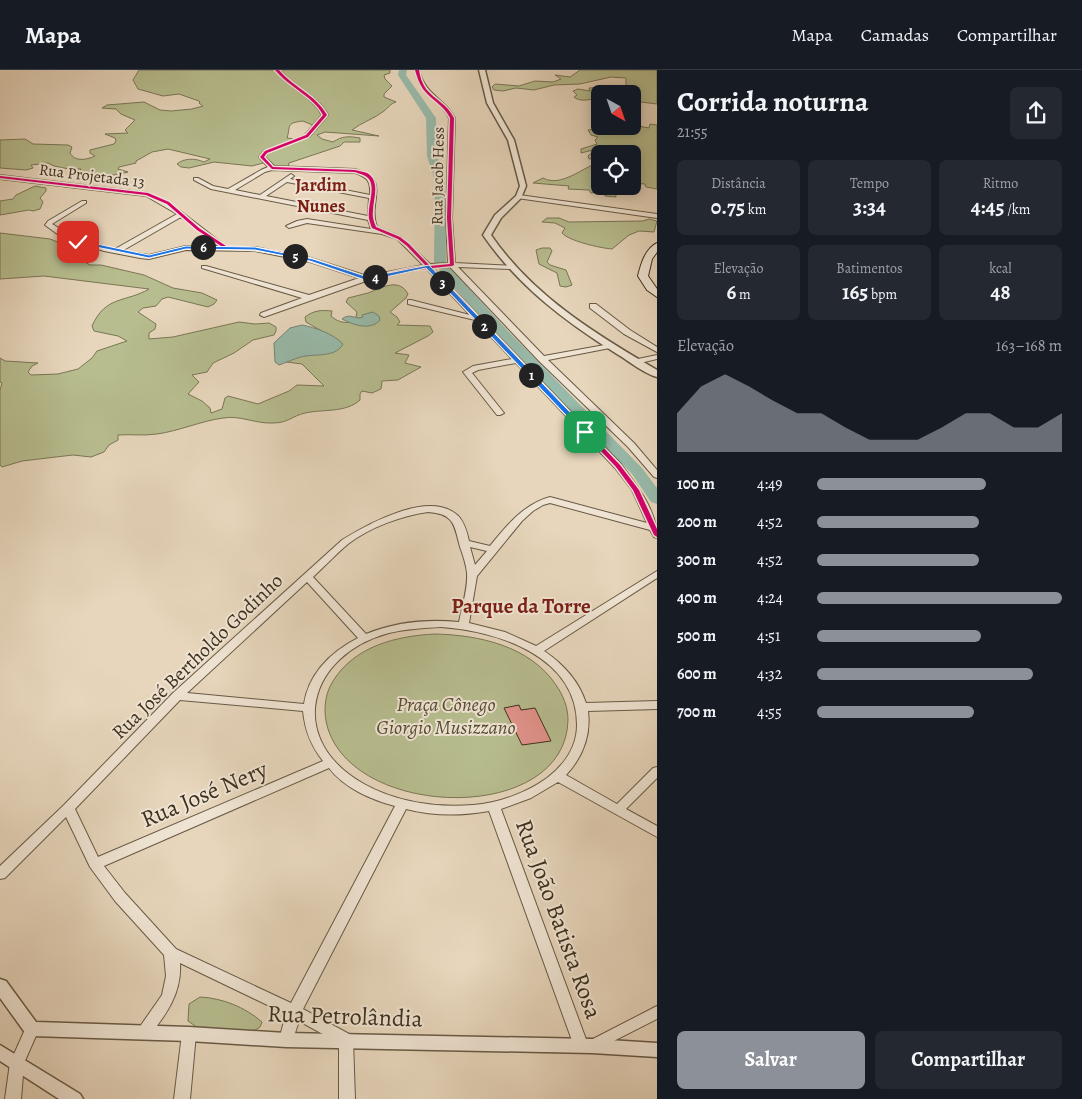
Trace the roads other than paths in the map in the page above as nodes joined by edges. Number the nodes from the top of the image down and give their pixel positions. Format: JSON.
{"nodes":[{"id":1,"x":277,"y":70,"type":"edge"},
{"id":2,"x":417,"y":70,"type":"edge"},
{"id":3,"x":482,"y":70,"type":"edge"},
{"id":4,"x":272,"y":168,"type":"junction"},
{"id":5,"x":301,"y":169,"type":"junction"},
{"id":6,"x":2,"y":179,"type":"edge"},
{"id":7,"x":196,"y":179,"type":"dead end"},
{"id":8,"x":286,"y":180,"type":"junction"},
{"id":9,"x":228,"y":191,"type":"junction"},
{"id":10,"x":261,"y":197,"type":"junction"},
{"id":11,"x":373,"y":197,"type":"junction"},
{"id":12,"x":519,"y":197,"type":"junction"},
{"id":13,"x":84,"y":202,"type":"dead end"},
{"id":14,"x":180,"y":215,"type":"junction"},
{"id":15,"x":657,"y":216,"type":"edge"},
{"id":16,"x":371,"y":219,"type":"junction"},
{"id":17,"x":289,"y":226,"type":"dead end"},
{"id":18,"x":384,"y":232,"type":"junction"},
{"id":19,"x":657,"y":246,"type":"edge"},
{"id":20,"x":225,"y":247,"type":"junction"},
{"id":21,"x":117,"y":251,"type":"junction"},
{"id":22,"x":452,"y":265,"type":"junction"},
{"id":23,"x":427,"y":266,"type":"junction"},
{"id":24,"x":204,"y":267,"type":"dead end"},
{"id":25,"x":511,"y":267,"type":"junction"},
{"id":26,"x":368,"y":279,"type":"junction"},
{"id":27,"x":657,"y":294,"type":"edge"},
{"id":28,"x":310,"y":298,"type":"junction"},
{"id":29,"x":411,"y":302,"type":"dead end"},
{"id":30,"x":593,"y":306,"type":"dead end"},
{"id":31,"x":264,"y":315,"type":"dead end"},
{"id":32,"x":476,"y":318,"type":"junction"},
{"id":33,"x":607,"y":346,"type":"junction"},
{"id":34,"x":657,"y":350,"type":"edge"},
{"id":35,"x":657,"y":357,"type":"edge"},
{"id":36,"x":542,"y":359,"type":"junction"},
{"id":37,"x":517,"y":361,"type":"junction"},
{"id":38,"x":636,"y":362,"type":"junction"},
{"id":39,"x":657,"y":374,"type":"edge"},
{"id":40,"x":500,"y":413,"type":"dead end"},
{"id":41,"x":657,"y":475,"type":"edge"},
{"id":42,"x":655,"y":531,"type":"edge"},
{"id":43,"x":465,"y":543,"type":"junction"},
{"id":44,"x":493,"y":549,"type":"junction"},
{"id":45,"x":657,"y":574,"type":"edge"},
{"id":46,"x":472,"y":576,"type":"junction"},
{"id":47,"x":308,"y":577,"type":"junction"},
{"id":48,"x":463,"y":626,"type":"junction"},
{"id":49,"x":365,"y":638,"type":"junction"},
{"id":50,"x":536,"y":650,"type":"junction"},
{"id":51,"x":177,"y":696,"type":"junction"},
{"id":52,"x":657,"y":705,"type":"edge"},
{"id":53,"x":582,"y":707,"type":"junction"},
{"id":54,"x":308,"y":708,"type":"junction"},
{"id":55,"x":330,"y":763,"type":"junction"},
{"id":56,"x":657,"y":771,"type":"edge"},
{"id":57,"x":558,"y":776,"type":"junction"},
{"id":58,"x":402,"y":804,"type":"junction"},
{"id":59,"x":494,"y":806,"type":"junction"},
{"id":60,"x":68,"y":808,"type":"junction"},
{"id":61,"x":619,"y":809,"type":"junction"},
{"id":62,"x":657,"y":832,"type":"edge"},
{"id":63,"x":95,"y":864,"type":"junction"},
{"id":64,"x":0,"y":874,"type":"edge"},
{"id":65,"x":171,"y":953,"type":"junction"},
{"id":66,"x":0,"y":986,"type":"edge"},
{"id":67,"x":294,"y":1011,"type":"junction"},
{"id":68,"x":657,"y":1012,"type":"edge"},
{"id":69,"x":32,"y":1029,"type":"junction"},
{"id":70,"x":144,"y":1032,"type":"junction"},
{"id":71,"x":189,"y":1034,"type":"junction"},
{"id":72,"x":286,"y":1040,"type":"junction"},
{"id":73,"x":346,"y":1040,"type":"junction"},
{"id":74,"x":586,"y":1046,"type":"junction"},
{"id":75,"x":657,"y":1050,"type":"edge"},
{"id":76,"x":0,"y":1052,"type":"edge"},
{"id":77,"x":17,"y":1064,"type":"junction"},
{"id":78,"x":13,"y":1099,"type":"edge"},
{"id":79,"x":74,"y":1099,"type":"edge"},
{"id":80,"x":182,"y":1099,"type":"edge"},
{"id":81,"x":347,"y":1099,"type":"edge"}],
"edges":[{"from":1,"to":4,"type":"street"},
{"from":2,"to":22,"type":"street","name":"Rua Jacob Hess"},
{"from":3,"to":12,"type":"street"},
{"from":4,"to":5,"type":"street"},
{"from":4,"to":9,"type":"street"},
{"from":5,"to":8,"type":"street"},
{"from":5,"to":11,"type":"street"},
{"from":6,"to":14,"type":"street","name":"Rua Projetada 13"},
{"from":7,"to":9,"type":"street"},
{"from":8,"to":10,"type":"street"},
{"from":8,"to":11,"type":"street"},
{"from":9,"to":10,"type":"street"},
{"from":10,"to":16,"type":"street"},
{"from":11,"to":16,"type":"street"},
{"from":12,"to":15,"type":"street"},
{"from":12,"to":25,"type":"street"},
{"from":13,"to":21,"type":"street"},
{"from":14,"to":20,"type":"street","name":"Rua Projetada 13"},
{"from":14,"to":21,"type":"street"},
{"from":16,"to":18,"type":"street"},
{"from":17,"to":18,"type":"street"},
{"from":18,"to":23,"type":"street"},
{"from":19,"to":27,"type":"main road"},
{"from":20,"to":21,"type":"street"},
{"from":20,"to":26,"type":"street"},
{"from":22,"to":23,"type":"street"},
{"from":22,"to":25,"type":"street"},
{"from":22,"to":36,"type":"street"},
{"from":23,"to":26,"type":"street"},
{"from":23,"to":32,"type":"street"},
{"from":24,"to":28,"type":"street"},
{"from":25,"to":33,"type":"street"},
{"from":26,"to":28,"type":"street"},
{"from":28,"to":31,"type":"street"},
{"from":29,"to":32,"type":"street"},
{"from":30,"to":34,"type":"street"},
{"from":32,"to":37,"type":"street"},
{"from":33,"to":36,"type":"street"},
{"from":33,"to":38,"type":"street"},
{"from":35,"to":38,"type":"street"},
{"from":36,"to":41,"type":"street"},
{"from":37,"to":40,"type":"street"},
{"from":37,"to":42,"type":"street"},
{"from":38,"to":39,"type":"street"},
{"from":42,"to":44,"type":"street"},
{"from":43,"to":44,"type":"street"},
{"from":43,"to":46,"type":"street"},
{"from":43,"to":47,"type":"street","name":"Rua José Bertholdo Godinho"},
{"from":44,"to":46,"type":"street"},
{"from":45,"to":50,"type":"street"},
{"from":46,"to":48,"type":"street"},
{"from":47,"to":49,"type":"street"},
{"from":47,"to":51,"type":"street","name":"Rua José Bertholdo Godinho"},
{"from":48,"to":49,"type":"street"},
{"from":48,"to":50,"type":"street"},
{"from":49,"to":54,"type":"street"},
{"from":50,"to":53,"type":"street"},
{"from":51,"to":54,"type":"street"},
{"from":51,"to":60,"type":"street","name":"Rua José Bertholdo Godinho"},
{"from":52,"to":53,"type":"street"},
{"from":53,"to":57,"type":"street"},
{"from":54,"to":55,"type":"street"},
{"from":55,"to":58,"type":"street"},
{"from":55,"to":63,"type":"street","name":"Rua José Nery"},
{"from":56,"to":61,"type":"street"},
{"from":57,"to":59,"type":"street"},
{"from":57,"to":61,"type":"street"},
{"from":58,"to":59,"type":"street"},
{"from":58,"to":67,"type":"street"},
{"from":59,"to":74,"type":"street","name":"Rua João Batista Rosa"},
{"from":60,"to":63,"type":"street"},
{"from":60,"to":64,"type":"street","name":"Rua José Bertholdo Godinho"},
{"from":61,"to":62,"type":"street"},
{"from":63,"to":65,"type":"street"},
{"from":65,"to":67,"type":"street"},
{"from":65,"to":70,"type":"street"},
{"from":66,"to":69,"type":"street"},
{"from":67,"to":72,"type":"street"},
{"from":67,"to":73,"type":"street"},
{"from":68,"to":74,"type":"street"},
{"from":69,"to":70,"type":"street","name":"Rua Petrolândia"},
{"from":69,"to":77,"type":"street"},
{"from":70,"to":71,"type":"street","name":"Rua Petrolândia"},
{"from":71,"to":72,"type":"street","name":"Rua Petrolândia"},
{"from":71,"to":80,"type":"street"},
{"from":72,"to":73,"type":"street","name":"Rua Petrolândia"},
{"from":73,"to":74,"type":"street","name":"Rua Petrolândia"},
{"from":73,"to":81,"type":"street"},
{"from":74,"to":75,"type":"street","name":"Rua Petrolândia"},
{"from":76,"to":77,"type":"street"},
{"from":77,"to":78,"type":"street"},
{"from":77,"to":79,"type":"street"}]}
